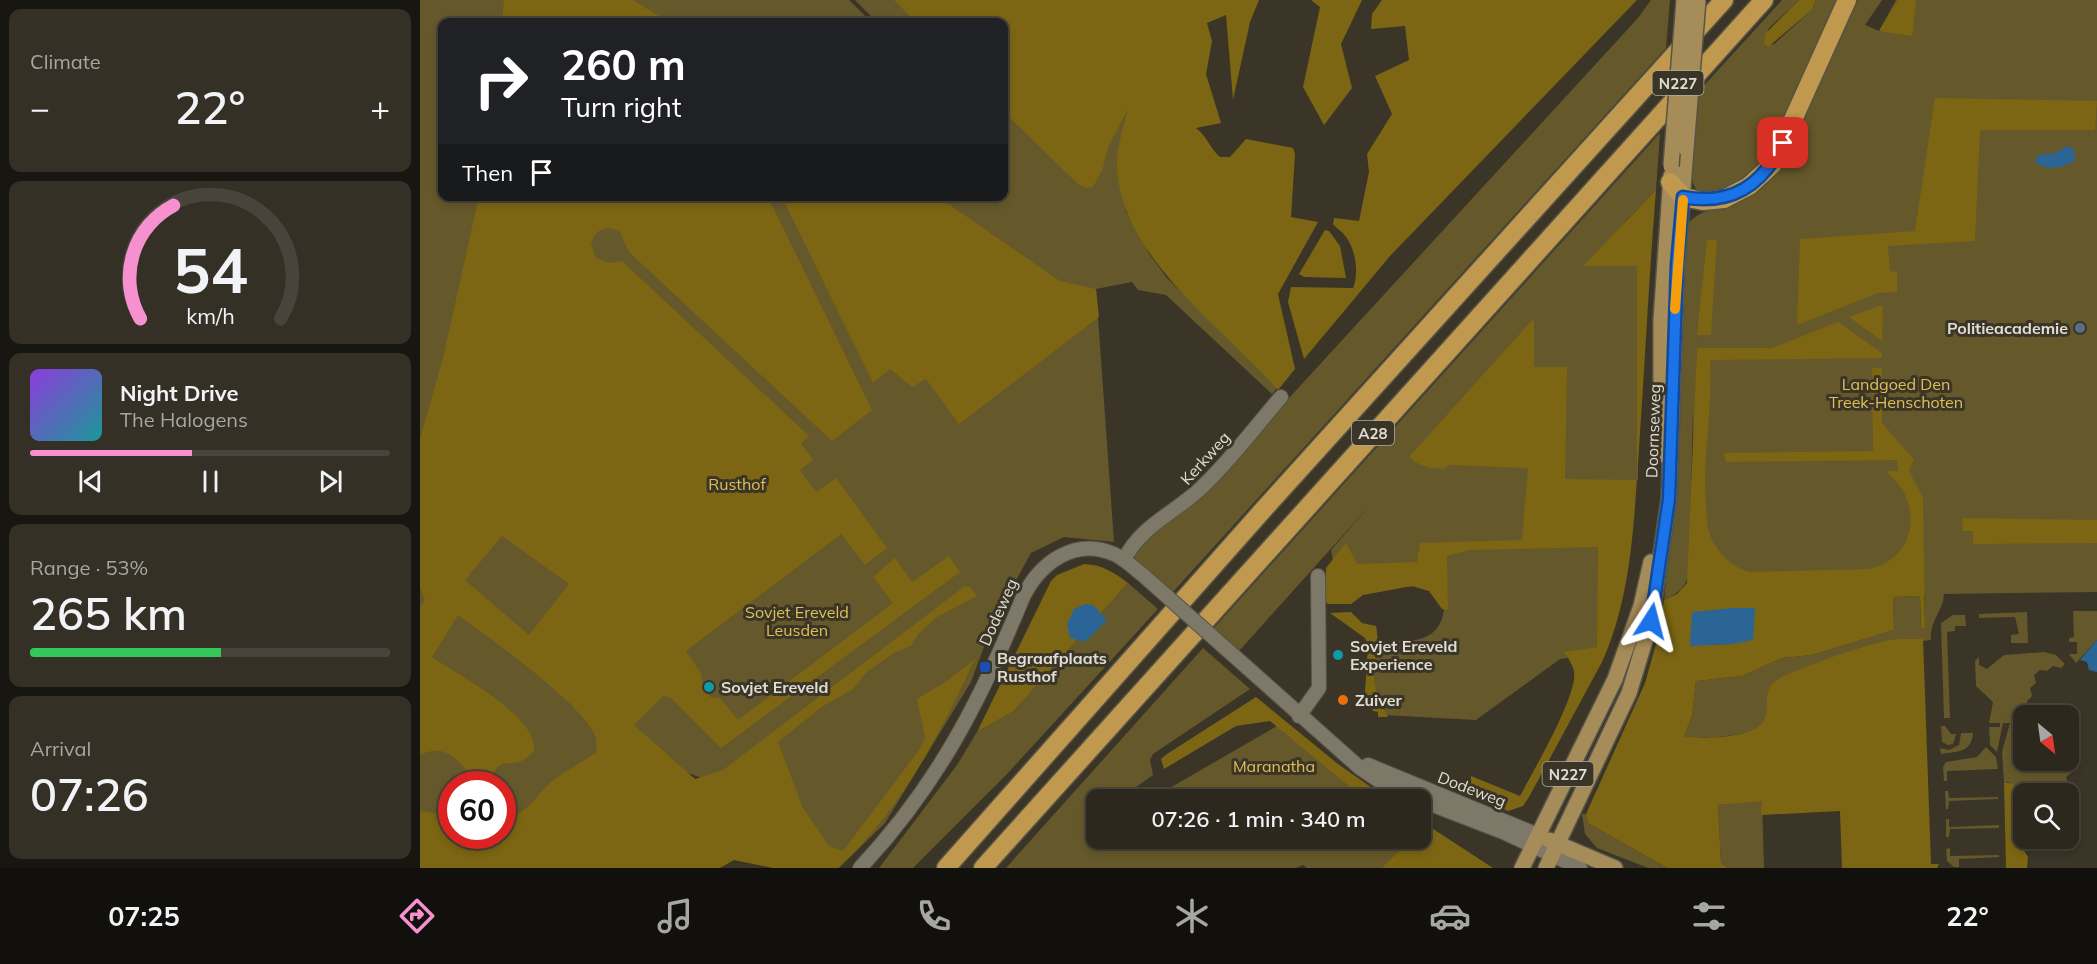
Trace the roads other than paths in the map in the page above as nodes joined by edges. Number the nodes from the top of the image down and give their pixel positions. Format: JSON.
{"nodes":[{"id":1,"x":1684,"y":0,"type":"edge"},
{"id":2,"x":1698,"y":0,"type":"edge"},
{"id":3,"x":1724,"y":0,"type":"edge"},
{"id":4,"x":1764,"y":0,"type":"edge"},
{"id":5,"x":1847,"y":0,"type":"edge"},
{"id":6,"x":1671,"y":174,"type":"junction"},
{"id":7,"x":1683,"y":197,"type":"junction"},
{"id":8,"x":1281,"y":397,"type":"dead end"},
{"id":9,"x":1124,"y":560,"type":"junction"},
{"id":10,"x":1318,"y":576,"type":"dead end"},
{"id":11,"x":1299,"y":716,"type":"junction"},
{"id":12,"x":1341,"y":751,"type":"junction"},
{"id":13,"x":1393,"y":789,"type":"edge"},
{"id":14,"x":1431,"y":804,"type":"edge"},
{"id":15,"x":1535,"y":840,"type":"junction"},
{"id":16,"x":958,"y":853,"type":"junction"},
{"id":17,"x":1552,"y":856,"type":"edge"},
{"id":18,"x":860,"y":868,"type":"edge"},
{"id":19,"x":938,"y":868,"type":"edge"},
{"id":20,"x":945,"y":868,"type":"edge"},
{"id":21,"x":983,"y":868,"type":"edge"},
{"id":22,"x":1522,"y":868,"type":"edge"},
{"id":23,"x":1580,"y":868,"type":"edge"},
{"id":24,"x":1615,"y":868,"type":"edge"}],
"edges":[{"from":1,"to":6,"type":"main road","name":"Doornseweg","number":"N227","bridge":true},
{"from":2,"to":7,"type":"main road","name":"Doornseweg","number":"N227","bridge":true},
{"from":3,"to":16,"type":"highway","number":"A28"},
{"from":4,"to":21,"type":"highway","number":"A28"},
{"from":5,"to":7,"type":"highway"},
{"from":6,"to":7,"type":"highway"},
{"from":6,"to":15,"type":"main road","name":"Doornseweg","number":"N227"},
{"from":7,"to":17,"type":"main road","name":"Doornseweg","number":"N227"},
{"from":8,"to":9,"type":"street","name":"Kerkweg"},
{"from":9,"to":11,"type":"street","name":"Dodeweg","bridge":true},
{"from":9,"to":18,"type":"street","name":"Dodeweg"},
{"from":10,"to":11,"type":"street"},
{"from":11,"to":12,"type":"street","name":"Dodeweg"},
{"from":12,"to":13,"type":"street","name":"Dodeweg"},
{"from":12,"to":15,"type":"street","name":"Dodeweg"},
{"from":14,"to":15,"type":"street","name":"Dodeweg"},
{"from":15,"to":17,"type":"main road","name":"Dodeweg"},
{"from":15,"to":22,"type":"main road","number":"N227"},
{"from":16,"to":19,"type":"highway","number":"A28"},
{"from":16,"to":20,"type":"highway","number":"A28"},
{"from":17,"to":23,"type":"street"},
{"from":17,"to":24,"type":"main road","name":"Dodeweg"}]}
